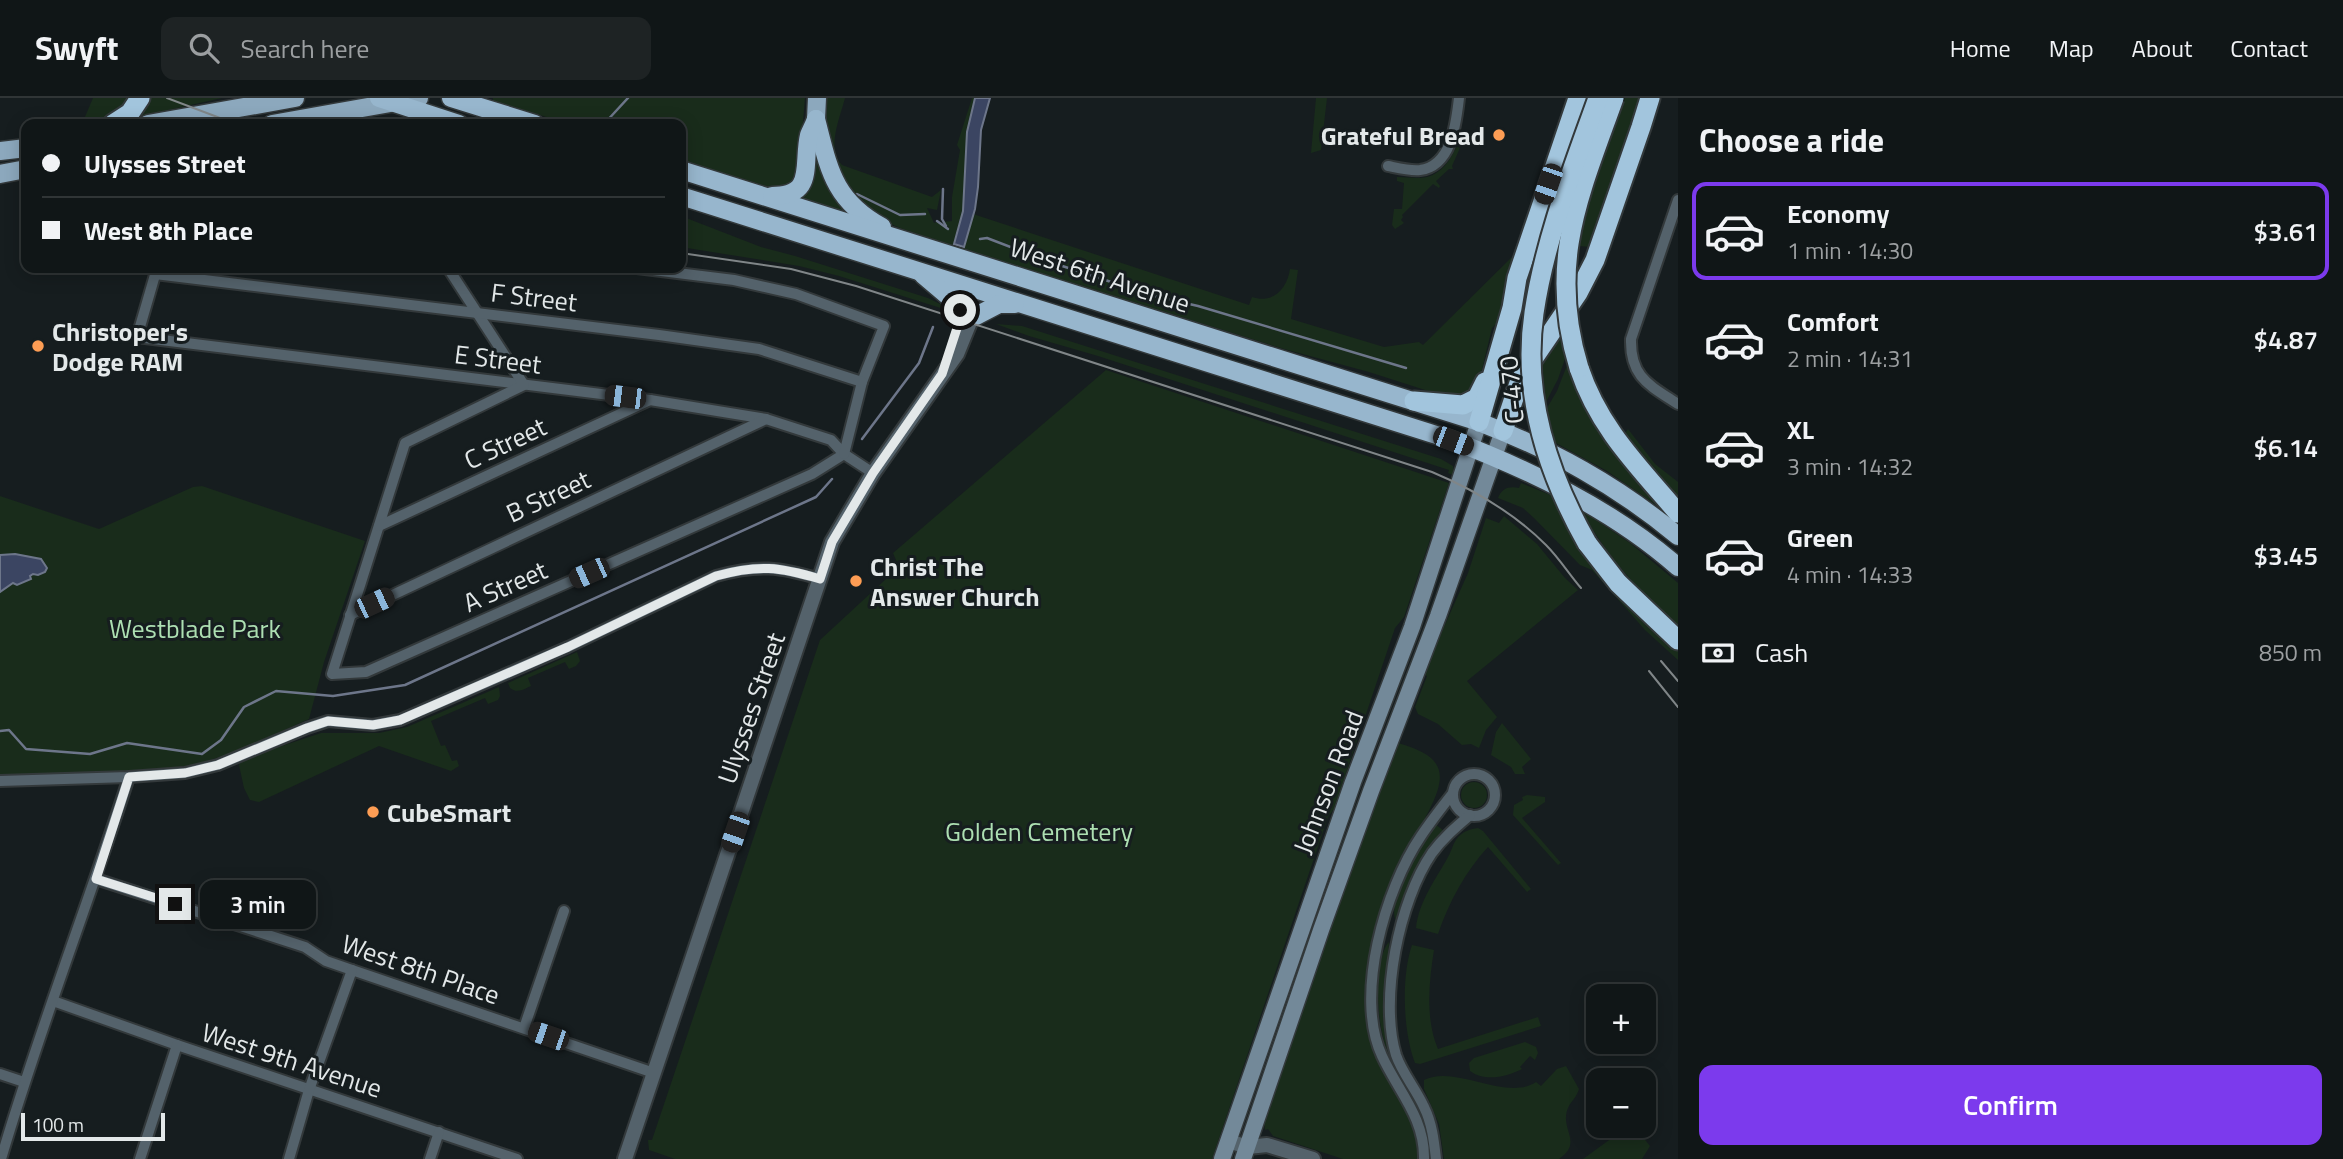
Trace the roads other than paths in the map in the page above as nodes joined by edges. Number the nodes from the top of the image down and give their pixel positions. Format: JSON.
{"nodes":[{"id":1,"x":140,"y":98,"type":"edge"},
{"id":2,"x":295,"y":98,"type":"edge"},
{"id":3,"x":419,"y":98,"type":"edge"},
{"id":4,"x":451,"y":98,"type":"edge"},
{"id":5,"x":817,"y":98,"type":"edge"},
{"id":6,"x":1459,"y":98,"type":"edge"},
{"id":7,"x":1578,"y":98,"type":"edge"},
{"id":8,"x":1598,"y":98,"type":"edge"},
{"id":9,"x":1614,"y":98,"type":"edge"},
{"id":10,"x":1650,"y":98,"type":"edge"},
{"id":11,"x":385,"y":100,"type":"edge"},
{"id":12,"x":121,"y":119,"type":"edge"},
{"id":13,"x":176,"y":119,"type":"edge"},
{"id":14,"x":296,"y":119,"type":"edge"},
{"id":15,"x":444,"y":119,"type":"edge"},
{"id":16,"x":520,"y":119,"type":"edge"},
{"id":17,"x":816,"y":120,"type":"junction"},
{"id":18,"x":21,"y":149,"type":"edge"},
{"id":19,"x":0,"y":151,"type":"edge"},
{"id":20,"x":1388,"y":166,"type":"dead end"},
{"id":21,"x":21,"y":170,"type":"edge"},
{"id":22,"x":686,"y":172,"type":"edge"},
{"id":23,"x":0,"y":174,"type":"edge"},
{"id":24,"x":760,"y":196,"type":"junction"},
{"id":25,"x":686,"y":197,"type":"edge"},
{"id":26,"x":1678,"y":200,"type":"edge"},
{"id":27,"x":909,"y":242,"type":"junction"},
{"id":28,"x":918,"y":271,"type":"junction"},
{"id":29,"x":155,"y":273,"type":"edge"},
{"id":30,"x":171,"y":273,"type":"edge"},
{"id":31,"x":451,"y":273,"type":"edge"},
{"id":32,"x":677,"y":273,"type":"edge"},
{"id":33,"x":1026,"y":304,"type":"junction"},
{"id":34,"x":1510,"y":312,"type":"junction"},
{"id":35,"x":478,"y":313,"type":"junction"},
{"id":36,"x":968,"y":313,"type":"junction"},
{"id":37,"x":862,"y":382,"type":"junction"},
{"id":38,"x":524,"y":385,"type":"junction"},
{"id":39,"x":650,"y":400,"type":"junction"},
{"id":40,"x":1414,"y":401,"type":"junction"},
{"id":41,"x":1678,"y":404,"type":"edge"},
{"id":42,"x":766,"y":419,"type":"junction"},
{"id":43,"x":1479,"y":422,"type":"junction"},
{"id":44,"x":1503,"y":431,"type":"junction"},
{"id":45,"x":1471,"y":447,"type":"junction"},
{"id":46,"x":844,"y":454,"type":"junction"},
{"id":47,"x":1494,"y":457,"type":"junction"},
{"id":48,"x":873,"y":473,"type":"junction"},
{"id":49,"x":1678,"y":513,"type":"edge"},
{"id":50,"x":379,"y":526,"type":"junction"},
{"id":51,"x":1678,"y":536,"type":"edge"},
{"id":52,"x":1678,"y":566,"type":"edge"},
{"id":53,"x":820,"y":579,"type":"junction"},
{"id":54,"x":350,"y":615,"type":"junction"},
{"id":55,"x":1412,"y":628,"type":"junction"},
{"id":56,"x":1678,"y":640,"type":"edge"},
{"id":57,"x":1396,"y":728,"type":"junction"},
{"id":58,"x":129,"y":777,"type":"junction"},
{"id":59,"x":0,"y":781,"type":"edge"},
{"id":60,"x":1453,"y":793,"type":"junction"},
{"id":61,"x":1470,"y":815,"type":"junction"},
{"id":62,"x":96,"y":879,"type":"junction"},
{"id":63,"x":564,"y":911,"type":"dead end"},
{"id":64,"x":352,"y":970,"type":"junction"},
{"id":65,"x":53,"y":1001,"type":"junction"},
{"id":66,"x":524,"y":1028,"type":"junction"},
{"id":67,"x":177,"y":1045,"type":"junction"},
{"id":68,"x":654,"y":1073,"type":"junction"},
{"id":69,"x":0,"y":1074,"type":"edge"},
{"id":70,"x":1402,"y":1078,"type":"junction"},
{"id":71,"x":24,"y":1082,"type":"junction"},
{"id":72,"x":309,"y":1090,"type":"junction"},
{"id":73,"x":439,"y":1132,"type":"junction"},
{"id":74,"x":1228,"y":1140,"type":"junction"},
{"id":75,"x":1246,"y":1153,"type":"edge"},
{"id":76,"x":1,"y":1159,"type":"edge"},
{"id":77,"x":140,"y":1159,"type":"edge"},
{"id":78,"x":289,"y":1159,"type":"edge"},
{"id":79,"x":430,"y":1159,"type":"edge"},
{"id":80,"x":517,"y":1159,"type":"edge"},
{"id":81,"x":625,"y":1159,"type":"edge"},
{"id":82,"x":1222,"y":1159,"type":"edge"},
{"id":83,"x":1260,"y":1159,"type":"edge"},
{"id":84,"x":1313,"y":1159,"type":"edge"},
{"id":85,"x":1424,"y":1159,"type":"edge"},
{"id":86,"x":1436,"y":1159,"type":"edge"}],
"edges":[{"from":1,"to":12,"type":"highway"},
{"from":2,"to":13,"type":"main road"},
{"from":3,"to":11,"type":"main road"},
{"from":4,"to":16,"type":"highway"},
{"from":5,"to":17,"type":"main road"},
{"from":6,"to":20,"type":"street"},
{"from":7,"to":34,"type":"highway"},
{"from":8,"to":56,"type":"highway","name":"C-470","bridge":true},
{"from":9,"to":49,"type":"highway","bridge":true},
{"from":10,"to":44,"type":"highway"},
{"from":11,"to":14,"type":"main road"},
{"from":11,"to":15,"type":"highway"},
{"from":17,"to":24,"type":"highway"},
{"from":17,"to":27,"type":"highway"},
{"from":18,"to":19,"type":"main road"},
{"from":21,"to":23,"type":"main road"},
{"from":22,"to":24,"type":"highway","name":"West 6th Avenue"},
{"from":24,"to":27,"type":"highway","name":"West 6th Avenue"},
{"from":25,"to":28,"type":"highway","name":"West 6th Avenue"},
{"from":26,"to":41,"type":"street"},
{"from":27,"to":40,"type":"highway","name":"West 6th Avenue"},
{"from":28,"to":33,"type":"highway","name":"West 6th Avenue"},
{"from":28,"to":36,"type":"highway"},
{"from":29,"to":38,"type":"street","name":"E Street"},
{"from":30,"to":35,"type":"street","name":"F Street"},
{"from":31,"to":35,"type":"street"},
{"from":32,"to":37,"type":"street"},
{"from":33,"to":36,"type":"highway"},
{"from":33,"to":45,"type":"highway","name":"West 6th Avenue"},
{"from":34,"to":40,"type":"highway"},
{"from":34,"to":43,"type":"highway"},
{"from":35,"to":37,"type":"street","name":"F Street"},
{"from":35,"to":38,"type":"street"},
{"from":36,"to":48,"type":"street","name":"Ulysses Street"},
{"from":37,"to":46,"type":"street"},
{"from":38,"to":39,"type":"street","name":"E Street"},
{"from":38,"to":50,"type":"street"},
{"from":39,"to":42,"type":"street","name":"E Street"},
{"from":39,"to":50,"type":"street","name":"C Street"},
{"from":40,"to":43,"type":"highway","name":"West 6th Avenue"},
{"from":42,"to":46,"type":"street","name":"E Street"},
{"from":42,"to":54,"type":"street","name":"B Street"},
{"from":43,"to":44,"type":"highway","name":"West 6th Avenue"},
{"from":43,"to":45,"type":"main road","name":"Johnson Road"},
{"from":44,"to":47,"type":"main road","name":"Johnson Road"},
{"from":44,"to":51,"type":"highway","name":"West 6th Avenue"},
{"from":45,"to":47,"type":"highway","name":"West 6th Avenue"},
{"from":45,"to":55,"type":"main road","name":"Johnson Road"},
{"from":46,"to":48,"type":"street","name":"E Street"},
{"from":46,"to":54,"type":"street","name":"A Street"},
{"from":47,"to":52,"type":"highway","name":"West 6th Avenue"},
{"from":47,"to":57,"type":"main road","name":"Johnson Road"},
{"from":48,"to":53,"type":"street","name":"Ulysses Street"},
{"from":50,"to":54,"type":"street"},
{"from":53,"to":58,"type":"street"},
{"from":53,"to":68,"type":"street","name":"Ulysses Street"},
{"from":55,"to":57,"type":"main road"},
{"from":55,"to":74,"type":"main road","name":"Johnson Road"},
{"from":57,"to":75,"type":"main road","name":"Johnson Road"},
{"from":58,"to":59,"type":"street"},
{"from":58,"to":62,"type":"street"},
{"from":60,"to":61,"type":"street"},
{"from":60,"to":61,"type":"street"},
{"from":60,"to":70,"type":"street"},
{"from":61,"to":70,"type":"street"},
{"from":62,"to":64,"type":"street","name":"West 8th Place"},
{"from":62,"to":65,"type":"street"},
{"from":63,"to":66,"type":"street"},
{"from":64,"to":66,"type":"street","name":"West 8th Place"},
{"from":64,"to":72,"type":"street"},
{"from":65,"to":67,"type":"street","name":"West 9th Avenue"},
{"from":65,"to":71,"type":"street"},
{"from":66,"to":68,"type":"street","name":"West 8th Place"},
{"from":67,"to":72,"type":"street","name":"West 9th Avenue"},
{"from":67,"to":77,"type":"street"},
{"from":68,"to":81,"type":"street","name":"Ulysses Street"},
{"from":69,"to":71,"type":"street"},
{"from":70,"to":85,"type":"street"},
{"from":70,"to":86,"type":"street"},
{"from":71,"to":76,"type":"street"},
{"from":72,"to":73,"type":"street","name":"West 9th Avenue"},
{"from":72,"to":78,"type":"street"},
{"from":73,"to":79,"type":"street"},
{"from":73,"to":80,"type":"street","name":"West 9th Avenue"},
{"from":74,"to":75,"type":"street"},
{"from":74,"to":82,"type":"main road","name":"Johnson Road"},
{"from":75,"to":83,"type":"street"},
{"from":75,"to":84,"type":"street"}]}
